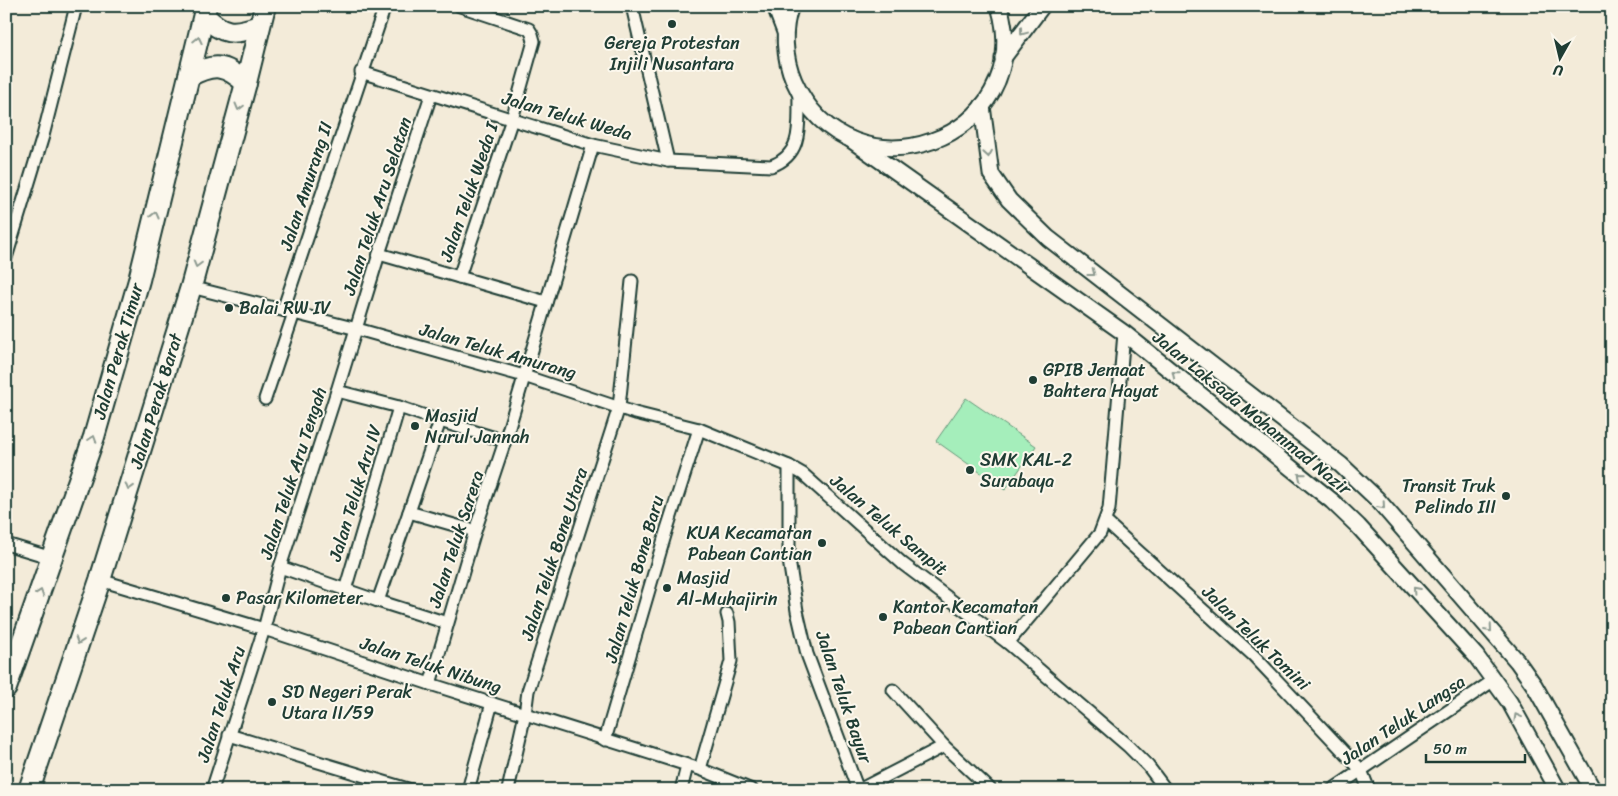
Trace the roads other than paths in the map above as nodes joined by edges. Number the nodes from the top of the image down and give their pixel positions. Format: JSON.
{"nodes":[{"id":1,"x":76,"y":6,"type":"edge"},
{"id":2,"x":264,"y":6,"type":"edge"},
{"id":3,"x":385,"y":6,"type":"edge"},
{"id":4,"x":460,"y":6,"type":"edge"},
{"id":5,"x":632,"y":6,"type":"edge"},
{"id":6,"x":775,"y":6,"type":"edge"},
{"id":7,"x":791,"y":6,"type":"edge"},
{"id":8,"x":999,"y":6,"type":"edge"},
{"id":9,"x":1042,"y":6,"type":"edge"},
{"id":10,"x":205,"y":11,"type":"edge"},
{"id":11,"x":259,"y":26,"type":"junction"},
{"id":12,"x":786,"y":34,"type":"junction"},
{"id":13,"x":1003,"y":58,"type":"junction"},
{"id":14,"x":361,"y":72,"type":"junction"},
{"id":15,"x":189,"y":76,"type":"junction"},
{"id":16,"x":246,"y":83,"type":"junction"},
{"id":17,"x":799,"y":92,"type":"junction"},
{"id":18,"x":432,"y":94,"type":"junction"},
{"id":19,"x":982,"y":106,"type":"junction"},
{"id":20,"x":512,"y":119,"type":"junction"},
{"id":21,"x":850,"y":139,"type":"junction"},
{"id":22,"x":593,"y":145,"type":"junction"},
{"id":23,"x":668,"y":161,"type":"junction"},
{"id":24,"x":379,"y":254,"type":"junction"},
{"id":25,"x":6,"y":258,"type":"edge"},
{"id":26,"x":459,"y":277,"type":"junction"},
{"id":27,"x":632,"y":280,"type":"dead end"},
{"id":28,"x":191,"y":287,"type":"junction"},
{"id":29,"x":546,"y":302,"type":"junction"},
{"id":30,"x":283,"y":310,"type":"junction"},
{"id":31,"x":294,"y":313,"type":"junction"},
{"id":32,"x":356,"y":328,"type":"junction"},
{"id":33,"x":1124,"y":332,"type":"junction"},
{"id":34,"x":524,"y":376,"type":"junction"},
{"id":35,"x":337,"y":391,"type":"junction"},
{"id":36,"x":264,"y":399,"type":"dead end"},
{"id":37,"x":399,"y":407,"type":"junction"},
{"id":38,"x":620,"y":407,"type":"junction"},
{"id":39,"x":440,"y":421,"type":"junction"},
{"id":40,"x":699,"y":429,"type":"junction"},
{"id":41,"x":506,"y":441,"type":"junction"},
{"id":42,"x":789,"y":466,"type":"junction"},
{"id":43,"x":409,"y":512,"type":"junction"},
{"id":44,"x":1106,"y":522,"type":"junction"},
{"id":45,"x":475,"y":531,"type":"junction"},
{"id":46,"x":6,"y":544,"type":"edge"},
{"id":47,"x":52,"y":558,"type":"junction"},
{"id":48,"x":280,"y":567,"type":"junction"},
{"id":49,"x":100,"y":580,"type":"junction"},
{"id":50,"x":344,"y":590,"type":"junction"},
{"id":51,"x":378,"y":600,"type":"junction"},
{"id":52,"x":727,"y":614,"type":"dead end"},
{"id":53,"x":447,"y":623,"type":"junction"},
{"id":54,"x":264,"y":629,"type":"junction"},
{"id":55,"x":1008,"y":643,"type":"junction"},
{"id":56,"x":1494,"y":680,"type":"junction"},
{"id":57,"x":430,"y":684,"type":"junction"},
{"id":58,"x":6,"y":688,"type":"edge"},
{"id":59,"x":893,"y":690,"type":"dead end"},
{"id":60,"x":492,"y":703,"type":"junction"},
{"id":61,"x":526,"y":714,"type":"junction"},
{"id":62,"x":229,"y":735,"type":"junction"},
{"id":63,"x":606,"y":740,"type":"junction"},
{"id":64,"x":944,"y":746,"type":"junction"},
{"id":65,"x":686,"y":766,"type":"junction"},
{"id":66,"x":700,"y":769,"type":"junction"},
{"id":67,"x":1361,"y":770,"type":"junction"},
{"id":68,"x":750,"y":789,"type":"edge"},
{"id":69,"x":29,"y":790,"type":"edge"},
{"id":70,"x":212,"y":790,"type":"edge"},
{"id":71,"x":411,"y":790,"type":"edge"},
{"id":72,"x":468,"y":790,"type":"edge"},
{"id":73,"x":508,"y":790,"type":"edge"},
{"id":74,"x":681,"y":790,"type":"edge"},
{"id":75,"x":859,"y":790,"type":"edge"},
{"id":76,"x":991,"y":790,"type":"edge"},
{"id":77,"x":1166,"y":790,"type":"edge"},
{"id":78,"x":1332,"y":790,"type":"edge"},
{"id":79,"x":1369,"y":790,"type":"edge"},
{"id":80,"x":1558,"y":790,"type":"edge"},
{"id":81,"x":1593,"y":790,"type":"edge"}],
"edges":[{"from":1,"to":25,"type":"street"},
{"from":2,"to":11,"type":"highway","name":"Jalan Perak Barat"},
{"from":3,"to":14,"type":"street","name":"Jalan Amurang II"},
{"from":4,"to":20,"type":"street","name":"Jalan Teluk Weda I"},
{"from":5,"to":23,"type":"street"},
{"from":6,"to":12,"type":"street"},
{"from":7,"to":12,"type":"street"},
{"from":8,"to":13,"type":"street"},
{"from":9,"to":13,"type":"street","one_way":true},
{"from":10,"to":11,"type":"highway"},
{"from":15,"to":10,"type":"highway","name":"Jalan Perak Timur","one_way":true},
{"from":11,"to":16,"type":"highway","name":"Jalan Perak Barat"},
{"from":12,"to":17,"type":"street"},
{"from":13,"to":19,"type":"street"},
{"from":14,"to":18,"type":"street","name":"Jalan Teluk Weda"},
{"from":14,"to":30,"type":"street","name":"Jalan Amurang II"},
{"from":15,"to":16,"type":"highway"},
{"from":47,"to":15,"type":"highway","name":"Jalan Perak Timur","one_way":true},
{"from":16,"to":28,"type":"highway","name":"Jalan Perak Barat","one_way":true},
{"from":17,"to":21,"type":"street"},
{"from":17,"to":23,"type":"street","name":"Jalan Teluk Weda"},
{"from":18,"to":20,"type":"street","name":"Jalan Teluk Weda"},
{"from":18,"to":24,"type":"street","name":"Jalan Teluk Aru Selatan"},
{"from":19,"to":21,"type":"street"},
{"from":19,"to":81,"type":"street","name":"Jalan Laksada Mohammad Nazir","one_way":true},
{"from":20,"to":22,"type":"street","name":"Jalan Teluk Weda"},
{"from":20,"to":26,"type":"street","name":"Jalan Teluk Weda I"},
{"from":21,"to":33,"type":"street","name":"Jalan Laksada Mohammad Nazir"},
{"from":22,"to":23,"type":"street","name":"Jalan Teluk Weda"},
{"from":22,"to":29,"type":"street","name":"Jalan Teluk Sarera"},
{"from":24,"to":26,"type":"street"},
{"from":24,"to":32,"type":"street","name":"Jalan Teluk Aru Selatan"},
{"from":26,"to":29,"type":"street"},
{"from":27,"to":38,"type":"street","name":"Jalan Teluk Bone Utara"},
{"from":28,"to":30,"type":"street","name":"Jalan Teluk Amurang"},
{"from":28,"to":49,"type":"highway","name":"Jalan Perak Barat","one_way":true},
{"from":29,"to":34,"type":"street","name":"Jalan Teluk Sarera"},
{"from":30,"to":31,"type":"street","name":"Jalan Teluk Amurang"},
{"from":31,"to":32,"type":"street","name":"Jalan Teluk Amurang"},
{"from":31,"to":36,"type":"street"},
{"from":32,"to":34,"type":"street","name":"Jalan Teluk Amurang"},
{"from":32,"to":35,"type":"street","name":"Jalan Teluk Aru Tengah"},
{"from":33,"to":44,"type":"street"},
{"from":56,"to":33,"type":"street","name":"Jalan Laksada Mohammad Nazir","one_way":true},
{"from":34,"to":38,"type":"street","name":"Jalan Teluk Amurang"},
{"from":34,"to":41,"type":"street","name":"Jalan Teluk Sarera"},
{"from":35,"to":37,"type":"street"},
{"from":35,"to":48,"type":"street","name":"Jalan Teluk Aru Tengah"},
{"from":37,"to":39,"type":"street"},
{"from":37,"to":50,"type":"street","name":"Jalan Teluk Aru IV"},
{"from":38,"to":40,"type":"street","name":"Jalan Teluk Amurang"},
{"from":38,"to":61,"type":"street","name":"Jalan Teluk Bone Utara"},
{"from":39,"to":41,"type":"street"},
{"from":39,"to":43,"type":"street"},
{"from":40,"to":42,"type":"street","name":"Jalan Teluk Amurang"},
{"from":40,"to":63,"type":"street","name":"Jalan Teluk Bone Baru"},
{"from":41,"to":45,"type":"street","name":"Jalan Teluk Sarera"},
{"from":42,"to":55,"type":"street","name":"Jalan Teluk Sampit"},
{"from":42,"to":75,"type":"street","name":"Jalan Teluk Bayur"},
{"from":43,"to":45,"type":"street"},
{"from":43,"to":51,"type":"street"},
{"from":44,"to":55,"type":"street"},
{"from":44,"to":67,"type":"street","name":"Jalan Teluk Tomini"},
{"from":45,"to":53,"type":"street","name":"Jalan Teluk Sarera"},
{"from":46,"to":47,"type":"street"},
{"from":58,"to":47,"type":"highway","name":"Jalan Perak Timur","one_way":true},
{"from":48,"to":50,"type":"street"},
{"from":48,"to":54,"type":"street","name":"Jalan Teluk Aru Tengah"},
{"from":49,"to":54,"type":"street","name":"Jalan Teluk Nibung"},
{"from":49,"to":69,"type":"highway","name":"Jalan Perak Barat","one_way":true},
{"from":50,"to":51,"type":"street"},
{"from":51,"to":53,"type":"street"},
{"from":52,"to":66,"type":"street"},
{"from":53,"to":57,"type":"street","name":"Jalan Teluk Sarera"},
{"from":54,"to":57,"type":"street","name":"Jalan Teluk Nibung"},
{"from":54,"to":62,"type":"street","name":"Jalan Teluk Aru"},
{"from":55,"to":77,"type":"street","name":"Jalan Teluk Sampit"},
{"from":56,"to":67,"type":"street","name":"Jalan Teluk Langsa"},
{"from":80,"to":56,"type":"street","name":"Jalan Laksada Mohammad Nazir","one_way":true},
{"from":57,"to":60,"type":"street","name":"Jalan Teluk Nibung"},
{"from":59,"to":64,"type":"street"},
{"from":60,"to":61,"type":"street","name":"Jalan Teluk Nibung"},
{"from":60,"to":72,"type":"street"},
{"from":61,"to":63,"type":"street","name":"Jalan Teluk Nibung"},
{"from":61,"to":73,"type":"street","name":"Jalan Teluk Bone Utara"},
{"from":62,"to":70,"type":"street","name":"Jalan Teluk Aru"},
{"from":62,"to":71,"type":"street"},
{"from":63,"to":65,"type":"street","name":"Jalan Teluk Nibung"},
{"from":64,"to":75,"type":"street"},
{"from":64,"to":76,"type":"street"},
{"from":65,"to":66,"type":"street","name":"Jalan Teluk Nibung"},
{"from":65,"to":74,"type":"street"},
{"from":66,"to":68,"type":"street","name":"Jalan Teluk Nibung"},
{"from":67,"to":78,"type":"street","name":"Jalan Teluk Langsa"},
{"from":67,"to":79,"type":"street","name":"Jalan Teluk Tomini"}]}
